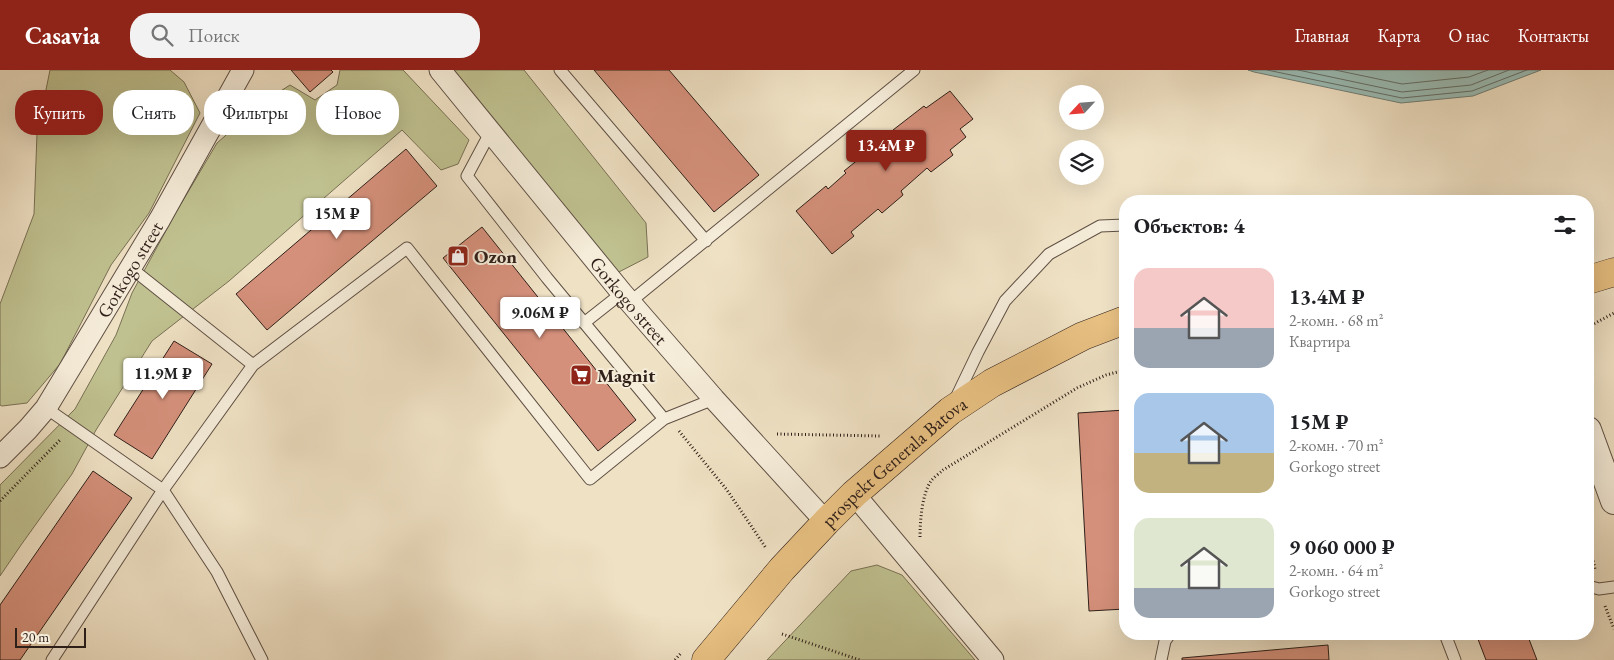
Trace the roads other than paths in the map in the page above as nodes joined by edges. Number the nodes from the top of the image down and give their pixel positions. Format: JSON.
{"nodes":[{"id":1,"x":243,"y":70,"type":"edge"},
{"id":2,"x":440,"y":70,"type":"edge"},
{"id":3,"x":560,"y":70,"type":"edge"},
{"id":4,"x":914,"y":70,"type":"edge"},
{"id":5,"x":491,"y":131,"type":"junction"},
{"id":6,"x":1119,"y":225,"type":"edge"},
{"id":7,"x":706,"y":241,"type":"junction"},
{"id":8,"x":131,"y":268,"type":"junction"},
{"id":9,"x":1614,"y":272,"type":"edge"},
{"id":10,"x":1594,"y":278,"type":"edge"},
{"id":11,"x":626,"y":298,"type":"junction"},
{"id":12,"x":1119,"y":322,"type":"edge"},
{"id":13,"x":584,"y":324,"type":"junction"},
{"id":14,"x":253,"y":365,"type":"junction"},
{"id":15,"x":714,"y":399,"type":"junction"},
{"id":16,"x":46,"y":408,"type":"junction"},
{"id":17,"x":950,"y":412,"type":"junction"},
{"id":18,"x":666,"y":418,"type":"junction"},
{"id":19,"x":1594,"y":446,"type":"edge"},
{"id":20,"x":0,"y":457,"type":"edge"},
{"id":21,"x":163,"y":490,"type":"junction"},
{"id":22,"x":854,"y":494,"type":"junction"},
{"id":23,"x":1614,"y":501,"type":"edge"},
{"id":24,"x":826,"y":522,"type":"junction"},
{"id":25,"x":1614,"y":587,"type":"edge"},
{"id":26,"x":1594,"y":588,"type":"edge"},
{"id":27,"x":1166,"y":640,"type":"edge"},
{"id":28,"x":1448,"y":640,"type":"edge"},
{"id":29,"x":695,"y":655,"type":"edge"},
{"id":30,"x":52,"y":660,"type":"edge"},
{"id":31,"x":262,"y":660,"type":"edge"},
{"id":32,"x":993,"y":660,"type":"edge"},
{"id":33,"x":1161,"y":660,"type":"edge"},
{"id":34,"x":1456,"y":660,"type":"edge"}],
"edges":[{"from":1,"to":8,"type":"street","name":"Gorkogo street"},
{"from":2,"to":5,"type":"street","name":"Gorkogo street"},
{"from":3,"to":7,"type":"lane"},
{"from":4,"to":7,"type":"lane"},
{"from":5,"to":11,"type":"street","name":"Gorkogo street"},
{"from":5,"to":13,"type":"lane"},
{"from":6,"to":17,"type":"lane"},
{"from":7,"to":11,"type":"lane"},
{"from":8,"to":14,"type":"lane"},
{"from":8,"to":16,"type":"street","name":"Gorkogo street"},
{"from":9,"to":10,"type":"main road"},
{"from":11,"to":13,"type":"lane"},
{"from":11,"to":15,"type":"street","name":"Gorkogo street"},
{"from":12,"to":17,"type":"main road","name":"prospekt Generala Batova"},
{"from":13,"to":18,"type":"lane"},
{"from":14,"to":18,"type":"lane"},
{"from":14,"to":21,"type":"lane"},
{"from":15,"to":18,"type":"lane"},
{"from":15,"to":24,"type":"street","name":"Gorkogo street"},
{"from":16,"to":20,"type":"street","name":"Gorkogo street"},
{"from":16,"to":21,"type":"lane"},
{"from":17,"to":22,"type":"main road","name":"prospekt Generala Batova"},
{"from":19,"to":23,"type":"street"},
{"from":21,"to":30,"type":"lane"},
{"from":21,"to":31,"type":"lane"},
{"from":22,"to":24,"type":"main road","name":"prospekt Generala Batova"},
{"from":22,"to":32,"type":"street"},
{"from":24,"to":29,"type":"main road","name":"prospekt Generala Batova"},
{"from":25,"to":26,"type":"lane"},
{"from":27,"to":33,"type":"lane"},
{"from":28,"to":34,"type":"lane"}]}
